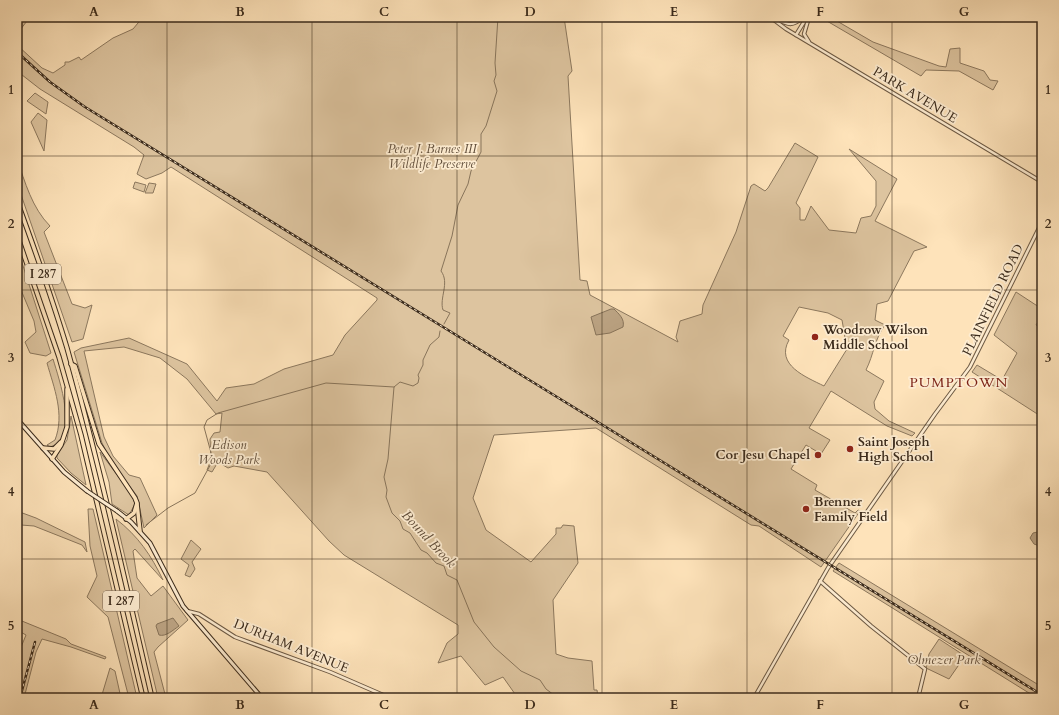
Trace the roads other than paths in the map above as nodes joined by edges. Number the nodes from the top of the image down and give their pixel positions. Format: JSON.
{"nodes":[{"id":1,"x":770,"y":17,"type":"edge"},
{"id":2,"x":804,"y":17,"type":"edge"},
{"id":3,"x":808,"y":17,"type":"edge"},
{"id":4,"x":796,"y":35,"type":"junction"},
{"id":5,"x":811,"y":44,"type":"junction"},
{"id":6,"x":1042,"y":182,"type":"edge"},
{"id":7,"x":17,"y":202,"type":"edge"},
{"id":8,"x":1042,"y":222,"type":"edge"},
{"id":9,"x":17,"y":235,"type":"edge"},
{"id":10,"x":71,"y":364,"type":"junction"},
{"id":11,"x":66,"y":380,"type":"junction"},
{"id":12,"x":17,"y":419,"type":"edge"},
{"id":13,"x":64,"y":440,"type":"junction"},
{"id":14,"x":43,"y":448,"type":"junction"},
{"id":15,"x":52,"y":459,"type":"junction"},
{"id":16,"x":137,"y":503,"type":"junction"},
{"id":17,"x":126,"y":519,"type":"junction"},
{"id":18,"x":140,"y":531,"type":"junction"},
{"id":19,"x":820,"y":581,"type":"junction"},
{"id":20,"x":187,"y":611,"type":"junction"},
{"id":21,"x":143,"y":698,"type":"edge"},
{"id":22,"x":152,"y":698,"type":"edge"},
{"id":23,"x":262,"y":698,"type":"edge"},
{"id":24,"x":390,"y":698,"type":"edge"},
{"id":25,"x":754,"y":698,"type":"edge"},
{"id":26,"x":918,"y":698,"type":"edge"}],
"edges":[{"from":1,"to":2,"type":"street"},
{"from":1,"to":4,"type":"street","name":"PARK AVENUE"},
{"from":3,"to":4,"type":"street"},
{"from":3,"to":5,"type":"street"},
{"from":4,"to":5,"type":"street","name":"PARK AVENUE"},
{"from":5,"to":6,"type":"street","name":"PARK AVENUE"},
{"from":7,"to":10,"type":"highway","number":"I 287"},
{"from":8,"to":19,"type":"street","name":"PLAINFIELD ROAD"},
{"from":9,"to":11,"type":"highway","number":"I 287"},
{"from":10,"to":16,"type":"highway"},
{"from":10,"to":22,"type":"highway","number":"I 287"},
{"from":11,"to":13,"type":"highway"},
{"from":11,"to":21,"type":"highway","number":"I 287"},
{"from":12,"to":14,"type":"main road"},
{"from":13,"to":14,"type":"highway"},
{"from":13,"to":15,"type":"highway"},
{"from":14,"to":15,"type":"main road"},
{"from":15,"to":17,"type":"main road","bridge":true},
{"from":16,"to":17,"type":"highway"},
{"from":16,"to":18,"type":"highway"},
{"from":17,"to":18,"type":"main road"},
{"from":18,"to":20,"type":"main road"},
{"from":19,"to":25,"type":"street","name":"PLAINFIELD ROAD"},
{"from":19,"to":26,"type":"street"},
{"from":20,"to":23,"type":"main road"},
{"from":20,"to":24,"type":"street","name":"DURHAM AVENUE"}]}
